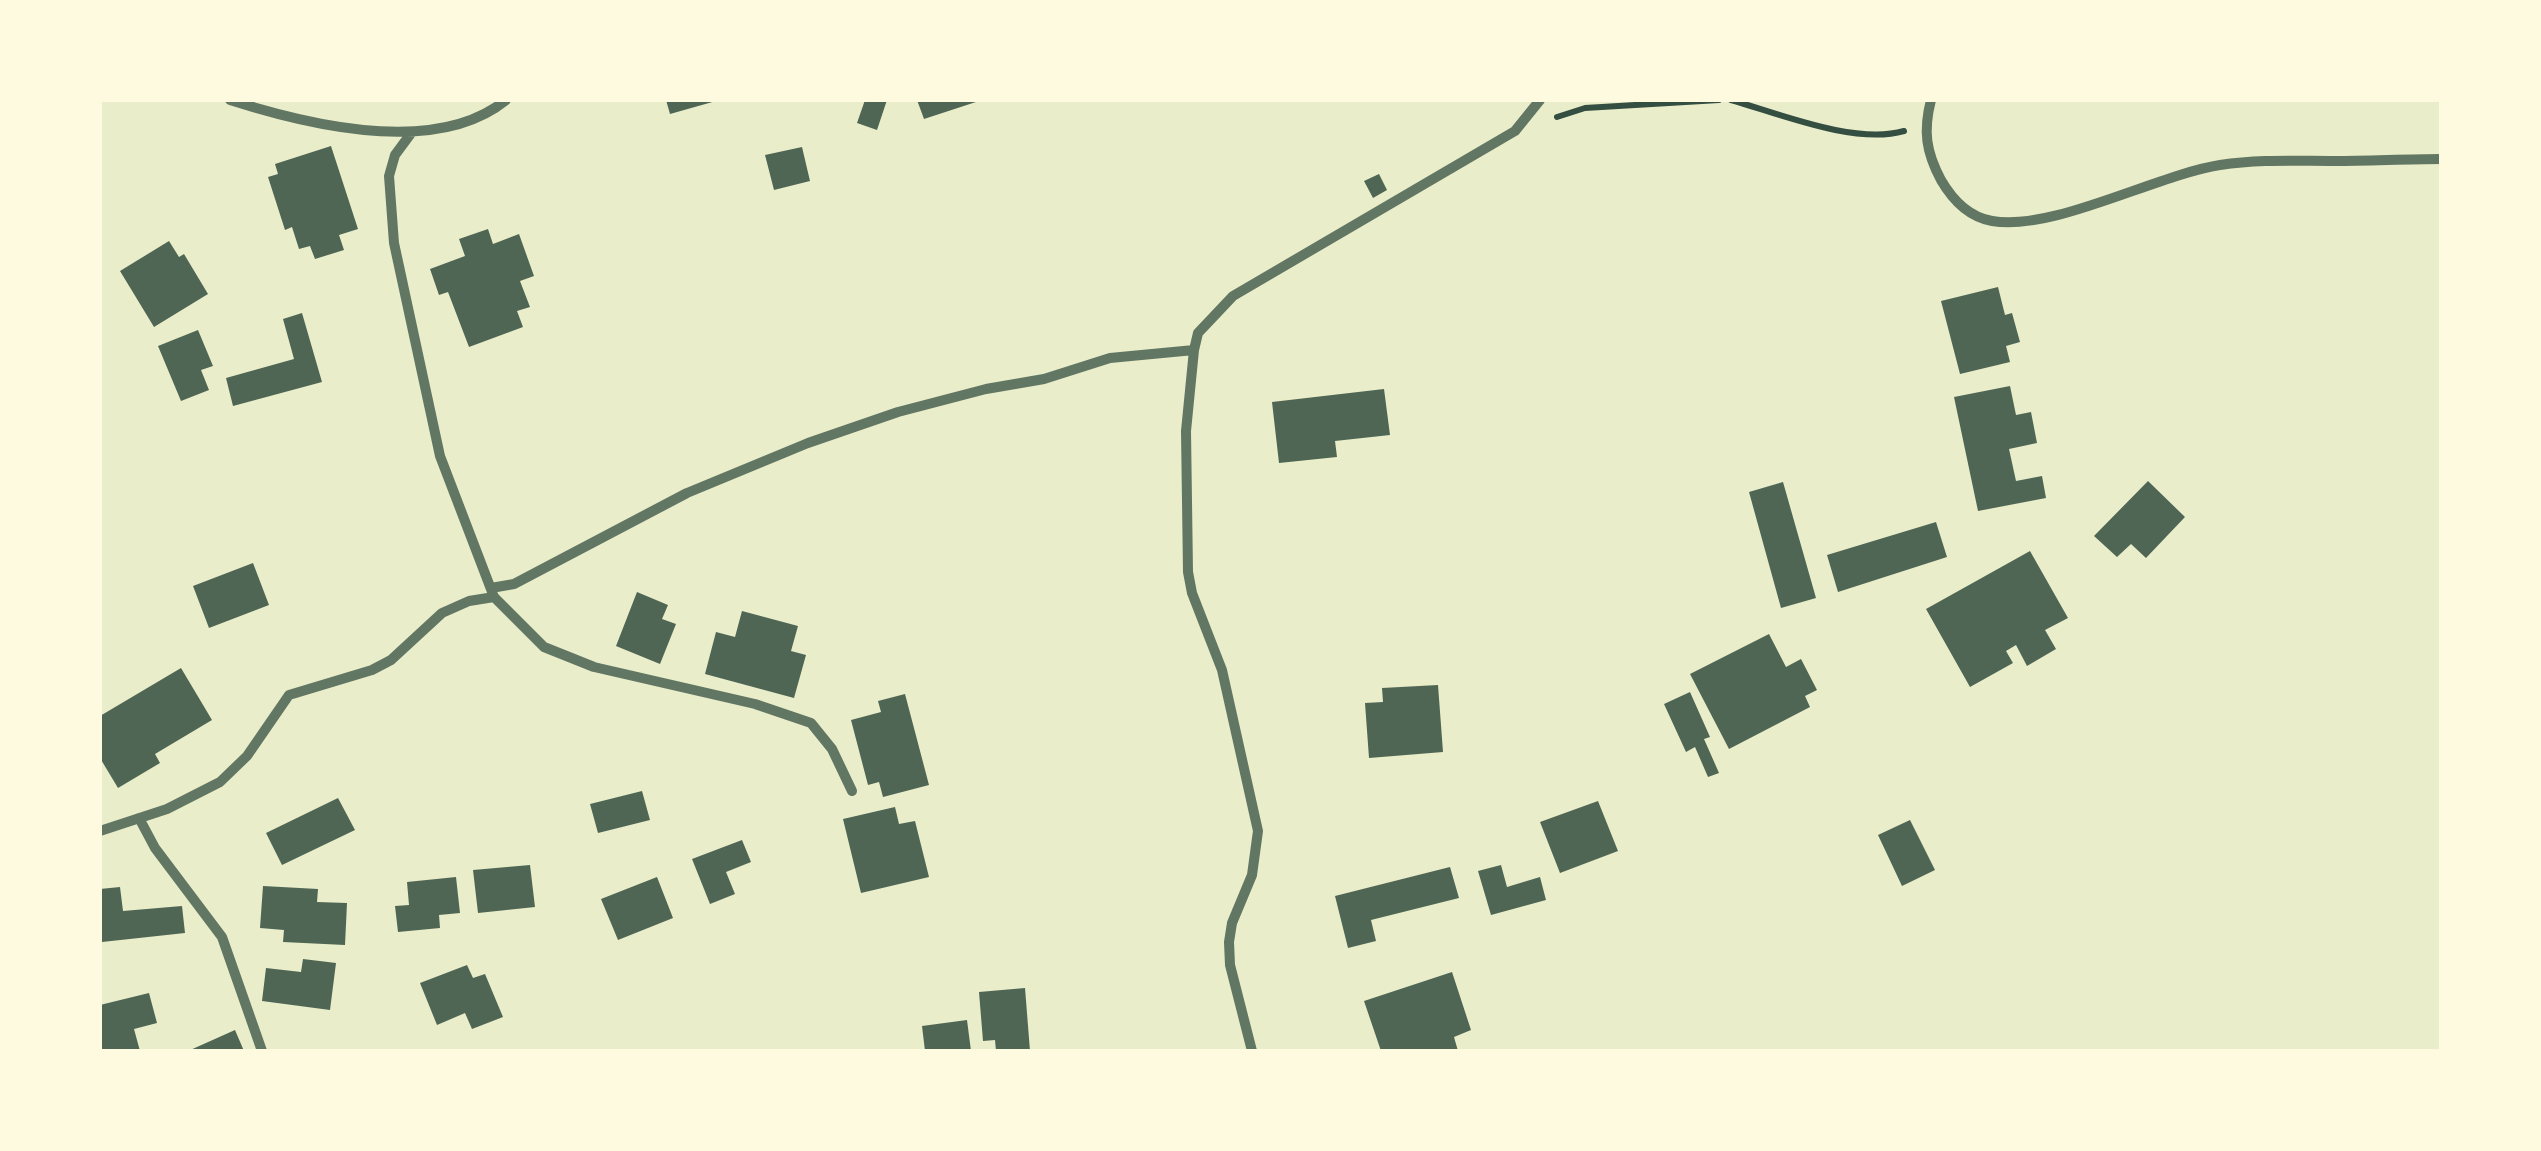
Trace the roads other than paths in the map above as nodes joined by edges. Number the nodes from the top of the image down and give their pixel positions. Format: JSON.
{"nodes":[{"id":1,"x":230,"y":100,"type":"edge"},
{"id":2,"x":506,"y":100,"type":"edge"},
{"id":3,"x":1540,"y":100,"type":"edge"},
{"id":4,"x":1930,"y":100,"type":"edge"},
{"id":5,"x":412,"y":132,"type":"junction"},
{"id":6,"x":2441,"y":158,"type":"edge"},
{"id":7,"x":1194,"y":350,"type":"junction"},
{"id":8,"x":492,"y":592,"type":"junction"},
{"id":9,"x":852,"y":791,"type":"dead end"},
{"id":10,"x":138,"y":818,"type":"junction"},
{"id":11,"x":100,"y":831,"type":"edge"},
{"id":12,"x":262,"y":1051,"type":"edge"},
{"id":13,"x":1252,"y":1051,"type":"edge"}],
"edges":[{"from":1,"to":5,"type":"street"},
{"from":2,"to":5,"type":"street"},
{"from":3,"to":7,"type":"street"},
{"from":4,"to":6,"type":"street"},
{"from":5,"to":8,"type":"street"},
{"from":7,"to":8,"type":"street"},
{"from":7,"to":13,"type":"street"},
{"from":8,"to":9,"type":"street"},
{"from":8,"to":10,"type":"street"},
{"from":10,"to":11,"type":"street"},
{"from":10,"to":12,"type":"street"}]}
